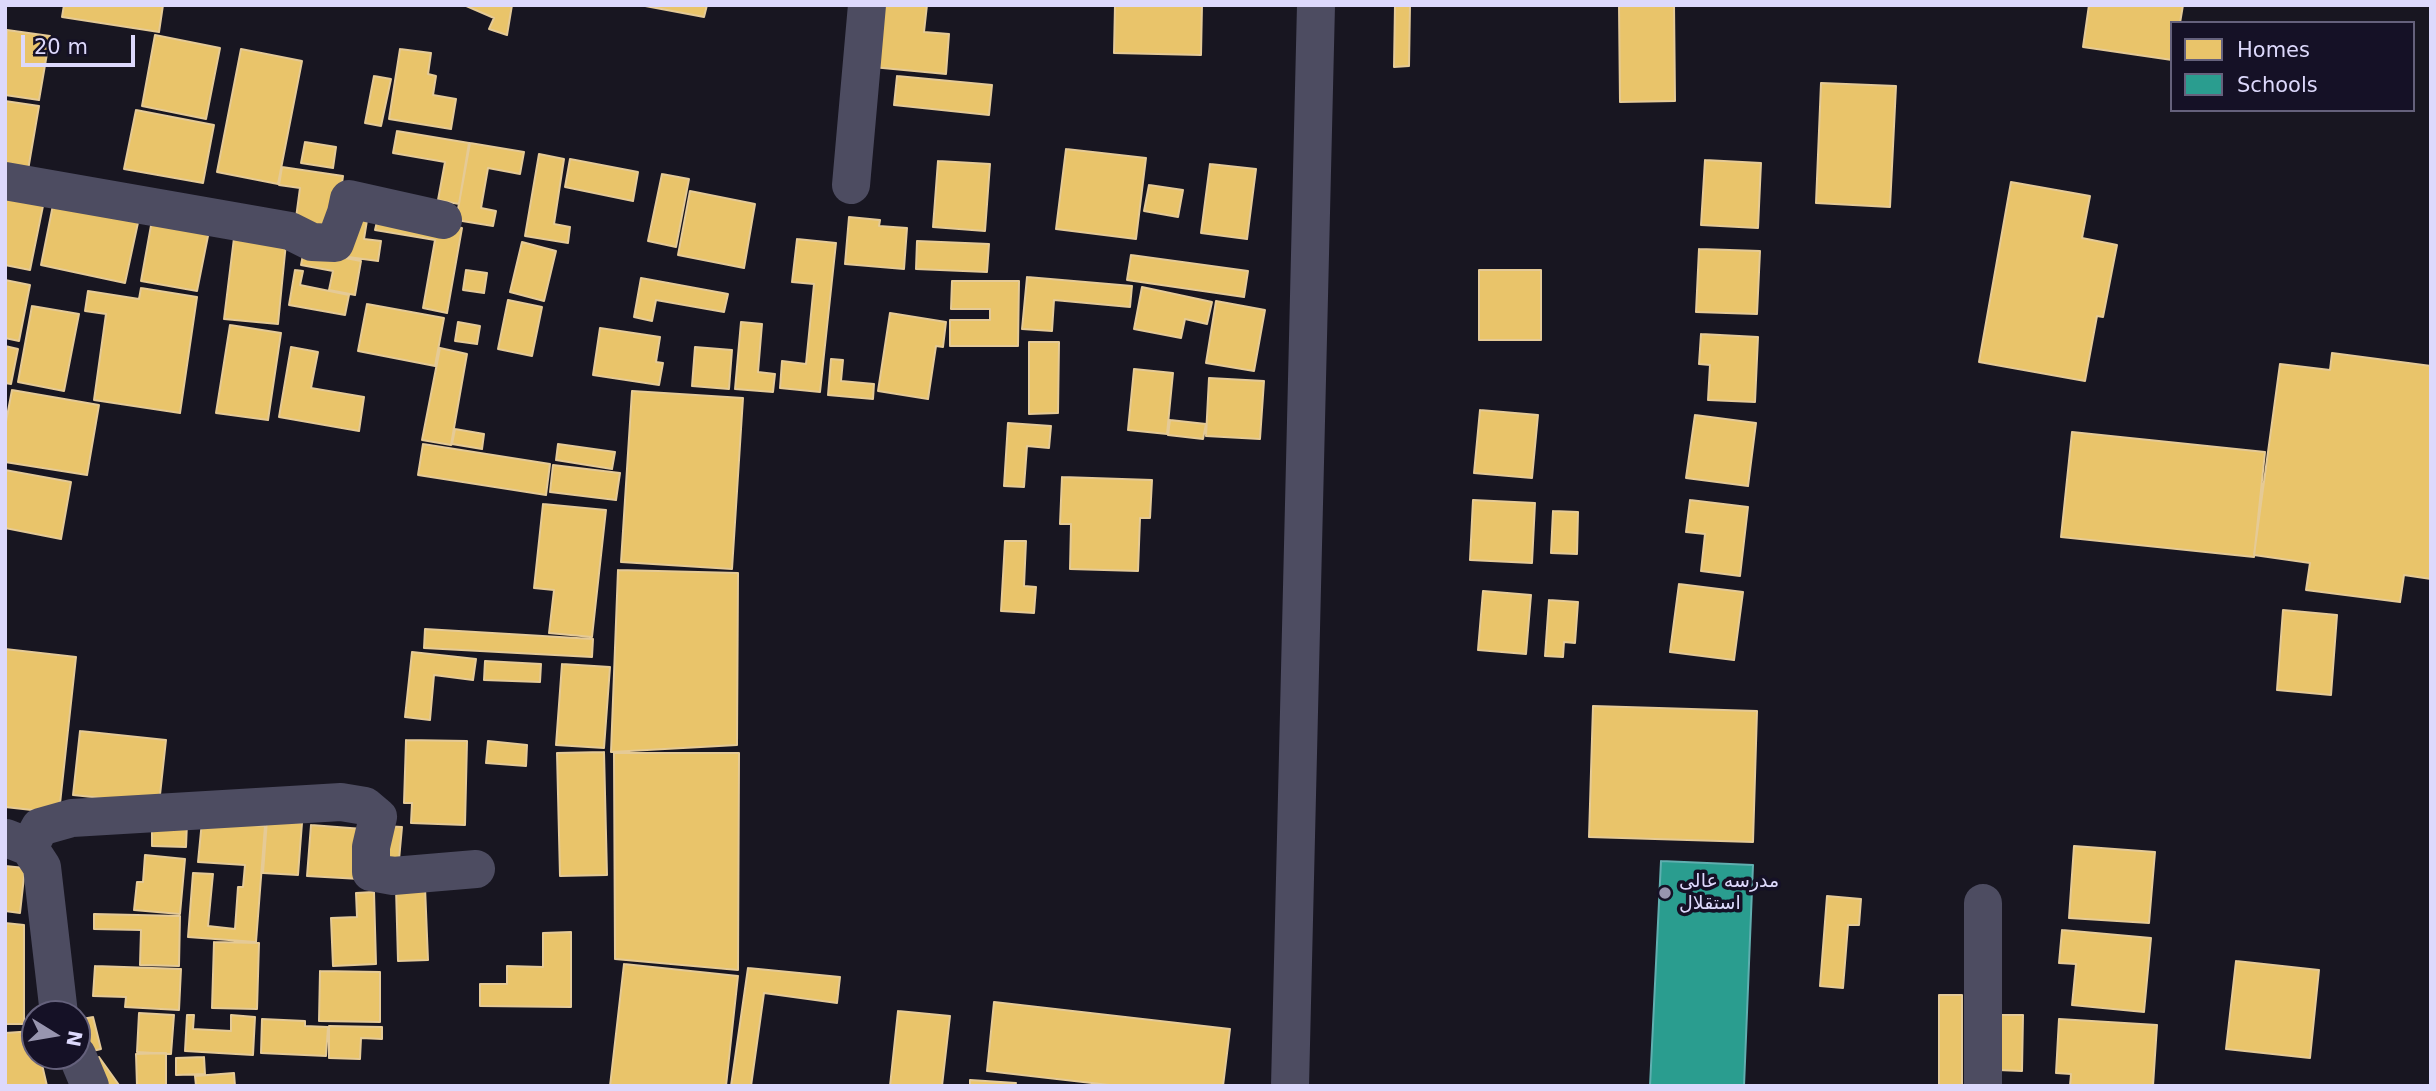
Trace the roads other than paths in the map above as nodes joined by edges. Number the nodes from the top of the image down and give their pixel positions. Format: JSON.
{"nodes":[{"id":1,"x":867,"y":5,"type":"edge"},
{"id":2,"x":1316,"y":5,"type":"edge"},
{"id":3,"x":5,"y":181,"type":"edge"},
{"id":4,"x":851,"y":185,"type":"dead end"},
{"id":5,"x":443,"y":220,"type":"dead end"},
{"id":6,"x":17,"y":842,"type":"edge"},
{"id":7,"x":476,"y":869,"type":"dead end"},
{"id":8,"x":1983,"y":903,"type":"dead end"},
{"id":9,"x":57,"y":1000,"type":"edge"},
{"id":10,"x":1290,"y":1086,"type":"edge"},
{"id":11,"x":1983,"y":1086,"type":"edge"}],
"edges":[{"from":1,"to":4,"type":"street"},
{"from":2,"to":10,"type":"street"},
{"from":3,"to":5,"type":"street"},
{"from":6,"to":7,"type":"street"},
{"from":6,"to":9,"type":"street"},
{"from":8,"to":11,"type":"street"}]}
